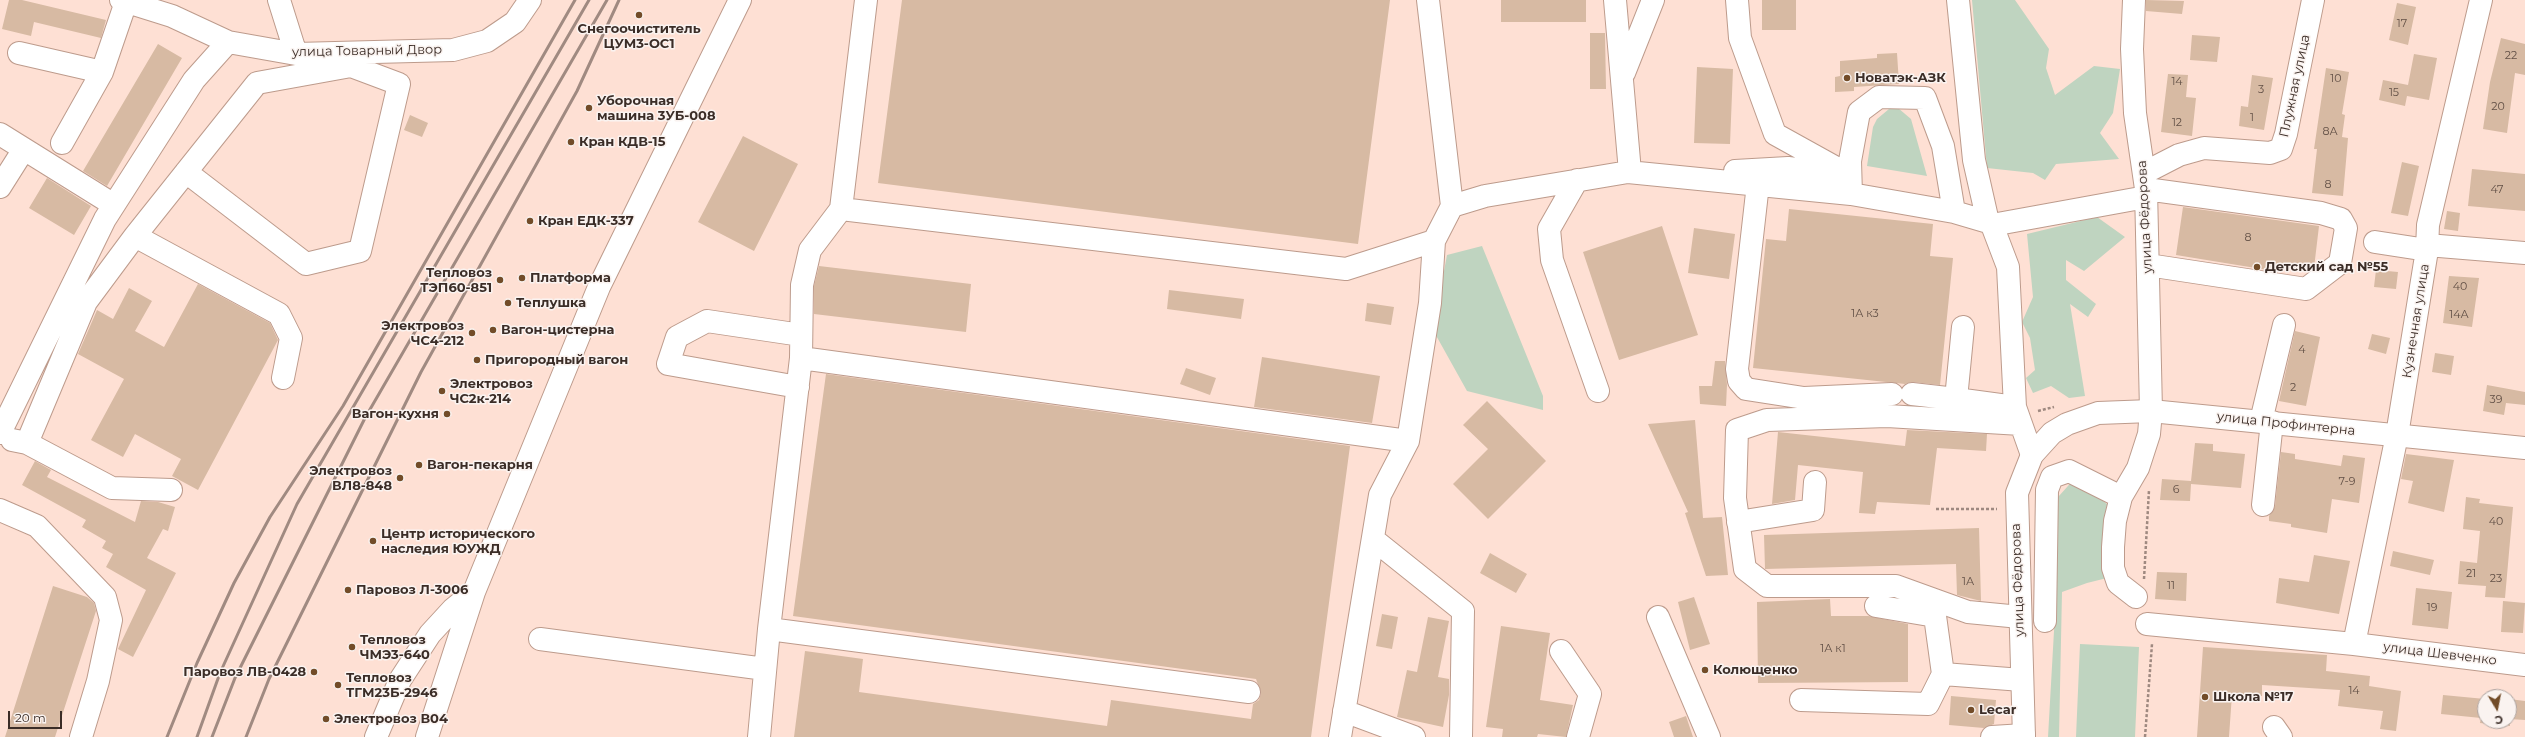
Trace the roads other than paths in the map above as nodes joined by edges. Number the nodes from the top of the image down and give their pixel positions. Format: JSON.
{"nodes":[{"id":1,"x":278,"y":0,"type":"edge"},
{"id":2,"x":530,"y":0,"type":"edge"},
{"id":3,"x":740,"y":0,"type":"edge"},
{"id":4,"x":866,"y":0,"type":"edge"},
{"id":5,"x":1428,"y":0,"type":"edge"},
{"id":6,"x":1615,"y":0,"type":"edge"},
{"id":7,"x":1653,"y":0,"type":"edge"},
{"id":8,"x":1737,"y":0,"type":"edge"},
{"id":9,"x":1958,"y":0,"type":"edge"},
{"id":10,"x":2134,"y":0,"type":"edge"},
{"id":11,"x":2313,"y":0,"type":"edge"},
{"id":12,"x":2481,"y":0,"type":"edge"},
{"id":13,"x":124,"y":1,"type":"edge"},
{"id":14,"x":228,"y":42,"type":"junction"},
{"id":15,"x":19,"y":53,"type":"dead end"},
{"id":16,"x":296,"y":54,"type":"junction"},
{"id":17,"x":102,"y":72,"type":"junction"},
{"id":18,"x":1623,"y":77,"type":"junction"},
{"id":19,"x":0,"y":134,"type":"edge"},
{"id":20,"x":62,"y":143,"type":"dead end"},
{"id":21,"x":24,"y":149,"type":"junction"},
{"id":22,"x":186,"y":172,"type":"junction"},
{"id":23,"x":1630,"y":172,"type":"junction"},
{"id":24,"x":1666,"y":176,"type":"junction"},
{"id":25,"x":1577,"y":180,"type":"junction"},
{"id":26,"x":1758,"y":184,"type":"junction"},
{"id":27,"x":1850,"y":185,"type":"junction"},
{"id":28,"x":0,"y":187,"type":"edge"},
{"id":29,"x":2145,"y":187,"type":"junction"},
{"id":30,"x":114,"y":205,"type":"junction"},
{"id":31,"x":1452,"y":206,"type":"junction"},
{"id":32,"x":841,"y":209,"type":"junction"},
{"id":33,"x":1954,"y":212,"type":"junction"},
{"id":34,"x":1990,"y":223,"type":"junction"},
{"id":35,"x":135,"y":236,"type":"junction"},
{"id":36,"x":1434,"y":241,"type":"junction"},
{"id":37,"x":2375,"y":242,"type":"dead end"},
{"id":38,"x":2427,"y":248,"type":"junction"},
{"id":39,"x":2525,"y":253,"type":"edge"},
{"id":40,"x":2148,"y":265,"type":"junction"},
{"id":41,"x":2284,"y":326,"type":"dead end"},
{"id":42,"x":1963,"y":327,"type":"dead end"},
{"id":43,"x":802,"y":335,"type":"junction"},
{"id":44,"x":801,"y":358,"type":"junction"},
{"id":45,"x":283,"y":378,"type":"dead end"},
{"id":46,"x":798,"y":387,"type":"junction"},
{"id":47,"x":1598,"y":391,"type":"dead end"},
{"id":48,"x":1956,"y":399,"type":"junction"},
{"id":49,"x":2151,"y":411,"type":"junction"},
{"id":50,"x":2018,"y":416,"type":"junction"},
{"id":51,"x":2267,"y":422,"type":"junction"},
{"id":52,"x":0,"y":433,"type":"edge"},
{"id":53,"x":2052,"y":433,"type":"joint"},
{"id":54,"x":2397,"y":435,"type":"junction"},
{"id":55,"x":0,"y":438,"type":"edge"},
{"id":56,"x":1408,"y":441,"type":"junction"},
{"id":57,"x":27,"y":443,"type":"junction"},
{"id":58,"x":2525,"y":448,"type":"edge"},
{"id":59,"x":2032,"y":456,"type":"junction"},
{"id":60,"x":1815,"y":482,"type":"dead end"},
{"id":61,"x":171,"y":490,"type":"dead end"},
{"id":62,"x":2121,"y":497,"type":"junction"},
{"id":63,"x":2263,"y":505,"type":"dead end"},
{"id":64,"x":0,"y":510,"type":"edge"},
{"id":65,"x":1738,"y":522,"type":"junction"},
{"id":66,"x":1373,"y":539,"type":"junction"},
{"id":67,"x":2140,"y":591,"type":"road end"},
{"id":68,"x":474,"y":592,"type":"junction"},
{"id":69,"x":1876,"y":606,"type":"dead end"},
{"id":70,"x":1658,"y":617,"type":"dead end"},
{"id":71,"x":2020,"y":617,"type":"junction"},
{"id":72,"x":2045,"y":621,"type":"dead end"},
{"id":73,"x":2148,"y":624,"type":"road end"},
{"id":74,"x":769,"y":629,"type":"junction"},
{"id":75,"x":540,"y":639,"type":"dead end"},
{"id":76,"x":2354,"y":644,"type":"junction"},
{"id":77,"x":1561,"y":651,"type":"dead end"},
{"id":78,"x":2525,"y":665,"type":"edge"},
{"id":79,"x":765,"y":669,"type":"junction"},
{"id":80,"x":1943,"y":674,"type":"junction"},
{"id":81,"x":2022,"y":680,"type":"junction"},
{"id":82,"x":1249,"y":692,"type":"dead end"},
{"id":83,"x":1801,"y":700,"type":"dead end"},
{"id":84,"x":1344,"y":711,"type":"junction"},
{"id":85,"x":2024,"y":736,"type":"edge"},
{"id":86,"x":81,"y":737,"type":"edge"},
{"id":87,"x":376,"y":737,"type":"edge"},
{"id":88,"x":427,"y":737,"type":"edge"},
{"id":89,"x":759,"y":737,"type":"edge"},
{"id":90,"x":1340,"y":737,"type":"edge"},
{"id":91,"x":1414,"y":737,"type":"edge"},
{"id":92,"x":1461,"y":737,"type":"edge"},
{"id":93,"x":1578,"y":737,"type":"edge"},
{"id":94,"x":1709,"y":737,"type":"edge"},
{"id":95,"x":1992,"y":737,"type":"edge"}],
"edges":[{"from":1,"to":16,"type":"street"},
{"from":2,"to":16,"type":"street","name":"улица Товарный Двор"},
{"from":3,"to":68,"type":"street"},
{"from":4,"to":32,"type":"street"},
{"from":5,"to":31,"type":"street"},
{"from":6,"to":18,"type":"street"},
{"from":7,"to":18,"type":"street"},
{"from":8,"to":27,"type":"street"},
{"from":9,"to":34,"type":"street"},
{"from":10,"to":29,"type":"street","name":"улица Фёдорова"},
{"from":11,"to":29,"type":"street","name":"Плужная улица"},
{"from":12,"to":38,"type":"street","name":"Кузнечная улица"},
{"from":13,"to":14,"type":"street","name":"улица Товарный Двор"},
{"from":13,"to":17,"type":"street"},
{"from":14,"to":16,"type":"street","name":"улица Товарный Двор"},
{"from":14,"to":30,"type":"street"},
{"from":15,"to":17,"type":"street"},
{"from":17,"to":20,"type":"street"},
{"from":18,"to":23,"type":"street"},
{"from":19,"to":21,"type":"street"},
{"from":21,"to":28,"type":"street"},
{"from":21,"to":30,"type":"street"},
{"from":22,"to":22,"type":"street"},
{"from":22,"to":35,"type":"street"},
{"from":23,"to":24,"type":"street"},
{"from":23,"to":25,"type":"street"},
{"from":24,"to":26,"type":"street"},
{"from":24,"to":27,"type":"street"},
{"from":25,"to":31,"type":"street"},
{"from":25,"to":47,"type":"street"},
{"from":26,"to":27,"type":"street"},
{"from":26,"to":48,"type":"street"},
{"from":27,"to":33,"type":"street"},
{"from":27,"to":33,"type":"street"},
{"from":29,"to":34,"type":"street"},
{"from":29,"to":40,"type":"street","name":"улица Фёдорова"},
{"from":29,"to":40,"type":"street"},
{"from":30,"to":52,"type":"street"},
{"from":31,"to":36,"type":"street"},
{"from":32,"to":36,"type":"street"},
{"from":32,"to":43,"type":"street"},
{"from":33,"to":34,"type":"street"},
{"from":34,"to":50,"type":"street"},
{"from":35,"to":45,"type":"street"},
{"from":35,"to":57,"type":"street"},
{"from":36,"to":56,"type":"street"},
{"from":37,"to":38,"type":"street"},
{"from":38,"to":39,"type":"street"},
{"from":38,"to":54,"type":"street","name":"Кузнечная улица"},
{"from":40,"to":49,"type":"street","name":"улица Фёдорова"},
{"from":41,"to":51,"type":"street"},
{"from":42,"to":48,"type":"street"},
{"from":43,"to":44,"type":"street"},
{"from":43,"to":46,"type":"street"},
{"from":44,"to":46,"type":"street"},
{"from":44,"to":56,"type":"street"},
{"from":46,"to":74,"type":"street"},
{"from":48,"to":50,"type":"street"},
{"from":49,"to":51,"type":"street","name":"улица Профинтерна"},
{"from":49,"to":53,"type":"street","name":"улица Профинтерна"},
{"from":49,"to":62,"type":"street","name":"улица Фёдорова"},
{"from":50,"to":59,"type":"street"},
{"from":50,"to":65,"type":"street"},
{"from":51,"to":54,"type":"street","name":"улица Профинтерна"},
{"from":51,"to":63,"type":"street"},
{"from":53,"to":59,"type":"street","name":"улица Фёдорова"},
{"from":54,"to":58,"type":"street","name":"улица Профинтерна"},
{"from":54,"to":76,"type":"street","name":"Кузнечная улица"},
{"from":55,"to":57,"type":"street"},
{"from":56,"to":66,"type":"street"},
{"from":57,"to":61,"type":"street"},
{"from":59,"to":71,"type":"street","name":"улица Фёдорова"},
{"from":60,"to":65,"type":"street"},
{"from":62,"to":67,"type":"street","name":"улица Фёдорова"},
{"from":62,"to":72,"type":"street"},
{"from":64,"to":86,"type":"street"},
{"from":65,"to":71,"type":"street"},
{"from":66,"to":84,"type":"street"},
{"from":66,"to":92,"type":"street"},
{"from":68,"to":87,"type":"street"},
{"from":68,"to":88,"type":"street"},
{"from":69,"to":80,"type":"street"},
{"from":70,"to":94,"type":"street"},
{"from":71,"to":81,"type":"street","name":"улица Фёдорова"},
{"from":73,"to":76,"type":"street","name":"улица Шевченко"},
{"from":74,"to":79,"type":"street"},
{"from":74,"to":82,"type":"street"},
{"from":75,"to":79,"type":"street"},
{"from":76,"to":78,"type":"street","name":"улица Шевченко"},
{"from":77,"to":93,"type":"street"},
{"from":79,"to":89,"type":"street"},
{"from":80,"to":81,"type":"street"},
{"from":80,"to":83,"type":"street"},
{"from":81,"to":85,"type":"street","name":"улица Фёдорова"},
{"from":84,"to":90,"type":"street"},
{"from":84,"to":91,"type":"street"},
{"from":85,"to":95,"type":"street"}]}
